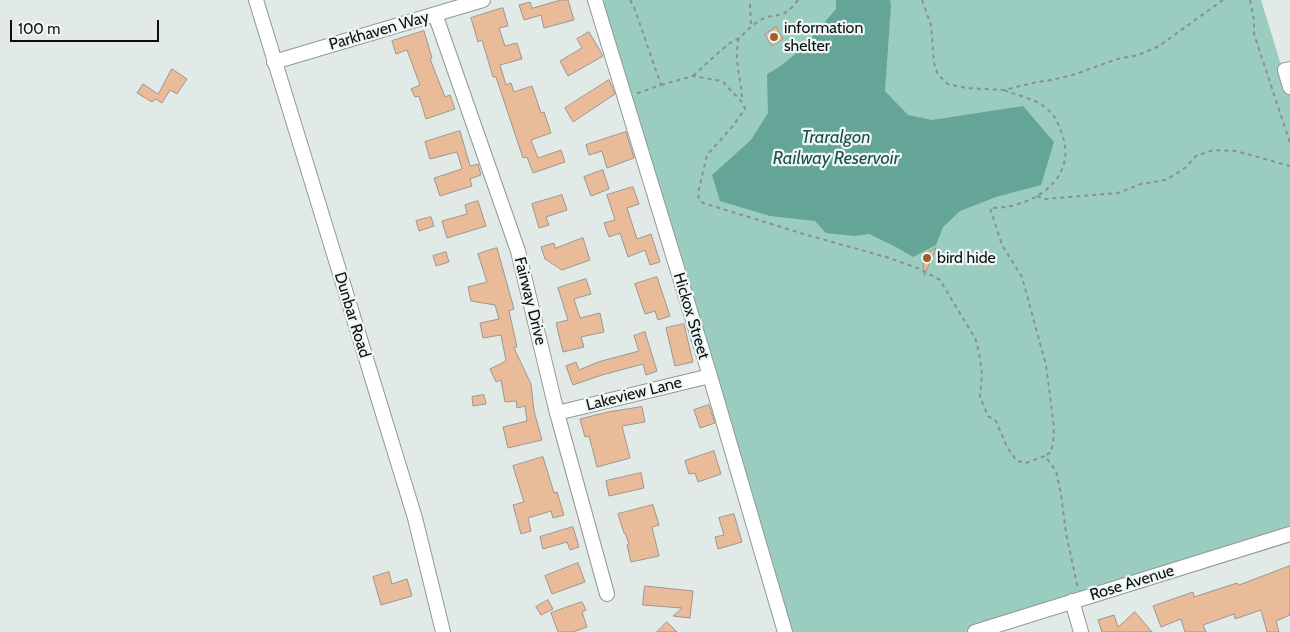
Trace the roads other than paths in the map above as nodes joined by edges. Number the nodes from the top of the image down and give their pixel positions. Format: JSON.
{"nodes":[{"id":1,"x":256,"y":0,"type":"edge"},
{"id":2,"x":483,"y":0,"type":"edge"},
{"id":3,"x":595,"y":0,"type":"edge"},
{"id":4,"x":435,"y":14,"type":"junction"},
{"id":5,"x":274,"y":62,"type":"junction"},
{"id":6,"x":1288,"y":70,"type":"edge"},
{"id":7,"x":1290,"y":87,"type":"edge"},
{"id":8,"x":710,"y":376,"type":"junction"},
{"id":9,"x":557,"y":413,"type":"junction"},
{"id":10,"x":1290,"y":534,"type":"edge"},
{"id":11,"x":607,"y":594,"type":"dead end"},
{"id":12,"x":1076,"y":600,"type":"junction"},
{"id":13,"x":444,"y":632,"type":"edge"},
{"id":14,"x":785,"y":632,"type":"edge"},
{"id":15,"x":975,"y":632,"type":"edge"},
{"id":16,"x":1081,"y":632,"type":"edge"}],
"edges":[{"from":1,"to":5,"type":"street","name":"Dunbar Road"},
{"from":2,"to":4,"type":"street","name":"Parkhaven Way"},
{"from":3,"to":8,"type":"street","name":"Hickox Street"},
{"from":4,"to":5,"type":"street","name":"Parkhaven Way"},
{"from":4,"to":9,"type":"street","name":"Fairway Drive"},
{"from":5,"to":13,"type":"street","name":"Dunbar Road"},
{"from":6,"to":7,"type":"street"},
{"from":8,"to":9,"type":"street","name":"Lakeview Lane"},
{"from":8,"to":14,"type":"street","name":"Hickox Street"},
{"from":9,"to":11,"type":"street","name":"Fairway Drive"},
{"from":10,"to":12,"type":"street","name":"Rose Avenue"},
{"from":12,"to":15,"type":"street","name":"Rose Avenue"},
{"from":12,"to":16,"type":"street"}]}
